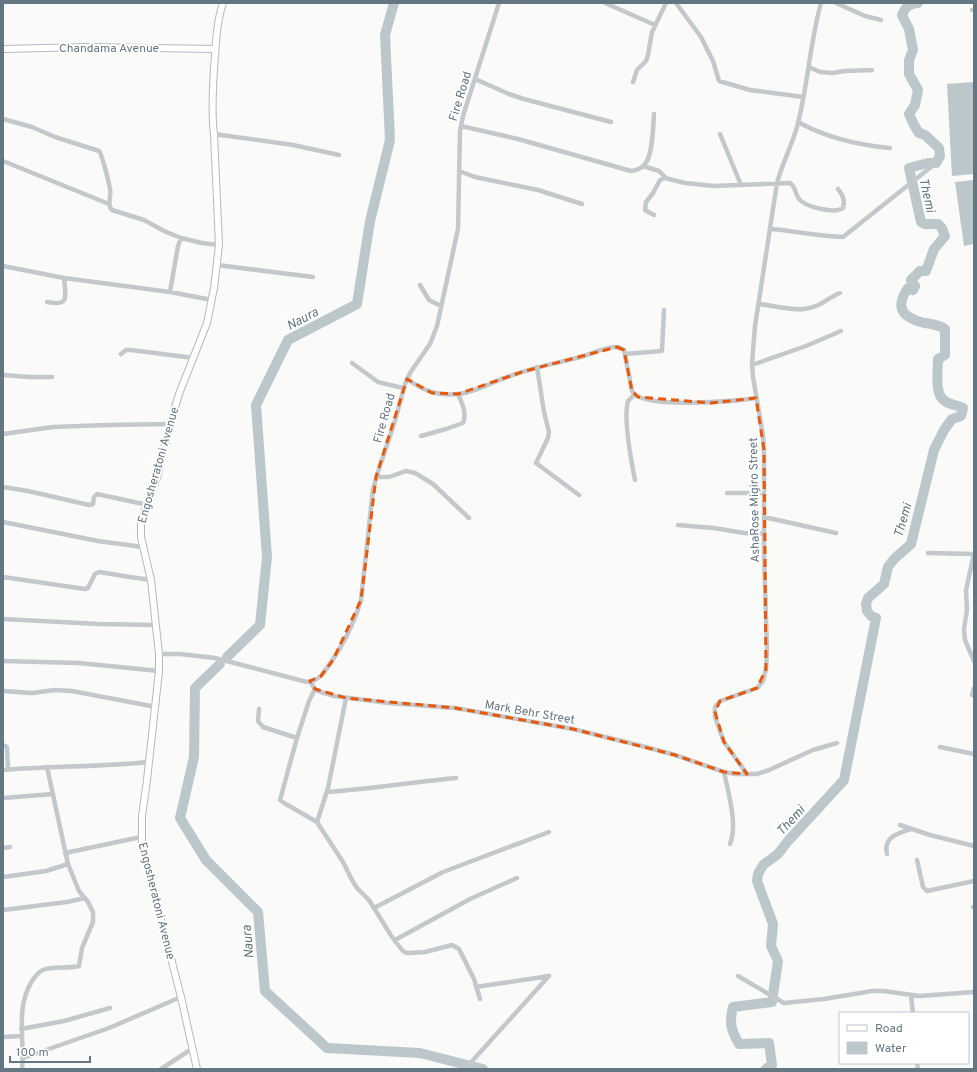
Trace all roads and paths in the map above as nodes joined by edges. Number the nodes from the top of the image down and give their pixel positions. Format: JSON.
{"nodes":[{"id":1,"x":223,"y":3,"type":"edge"},
{"id":2,"x":499,"y":3,"type":"edge"},
{"id":3,"x":605,"y":3,"type":"edge"},
{"id":4,"x":666,"y":3,"type":"edge"},
{"id":5,"x":676,"y":3,"type":"edge"},
{"id":6,"x":821,"y":3,"type":"edge"},
{"id":7,"x":836,"y":3,"type":"edge"},
{"id":8,"x":881,"y":20,"type":"dead end"},
{"id":9,"x":655,"y":25,"type":"junction"},
{"id":10,"x":3,"y":49,"type":"edge"},
{"id":11,"x":215,"y":49,"type":"junction"},
{"id":12,"x":809,"y":67,"type":"junction"},
{"id":13,"x":872,"y":70,"type":"dead end"},
{"id":14,"x":475,"y":79,"type":"junction"},
{"id":15,"x":633,"y":82,"type":"dead end"},
{"id":16,"x":803,"y":97,"type":"junction"},
{"id":17,"x":654,"y":114,"type":"dead end"},
{"id":18,"x":3,"y":119,"type":"edge"},
{"id":19,"x":611,"y":122,"type":"dead end"},
{"id":20,"x":798,"y":122,"type":"junction"},
{"id":21,"x":461,"y":126,"type":"junction"},
{"id":22,"x":214,"y":134,"type":"junction"},
{"id":23,"x":720,"y":134,"type":"dead end"},
{"id":24,"x":890,"y":148,"type":"dead end"},
{"id":25,"x":339,"y":155,"type":"dead end"},
{"id":26,"x":3,"y":161,"type":"edge"},
{"id":27,"x":936,"y":163,"type":"dead end"},
{"id":28,"x":643,"y":166,"type":"junction"},
{"id":29,"x":459,"y":171,"type":"junction"},
{"id":30,"x":666,"y":178,"type":"junction"},
{"id":31,"x":777,"y":184,"type":"junction"},
{"id":32,"x":741,"y":185,"type":"junction"},
{"id":33,"x":838,"y":189,"type":"dead end"},
{"id":34,"x":109,"y":204,"type":"junction"},
{"id":35,"x":582,"y":204,"type":"dead end"},
{"id":36,"x":654,"y":215,"type":"dead end"},
{"id":37,"x":771,"y":229,"type":"junction"},
{"id":38,"x":181,"y":238,"type":"junction"},
{"id":39,"x":219,"y":245,"type":"junction"},
{"id":40,"x":217,"y":265,"type":"junction"},
{"id":41,"x":3,"y":266,"type":"edge"},
{"id":42,"x":313,"y":277,"type":"dead end"},
{"id":43,"x":64,"y":278,"type":"junction"},
{"id":44,"x":420,"y":285,"type":"dead end"},
{"id":45,"x":170,"y":292,"type":"junction"},
{"id":46,"x":840,"y":293,"type":"dead end"},
{"id":47,"x":212,"y":300,"type":"junction"},
{"id":48,"x":47,"y":302,"type":"dead end"},
{"id":49,"x":759,"y":304,"type":"junction"},
{"id":50,"x":441,"y":306,"type":"junction"},
{"id":51,"x":664,"y":310,"type":"dead end"},
{"id":52,"x":841,"y":331,"type":"dead end"},
{"id":53,"x":121,"y":354,"type":"dead end"},
{"id":54,"x":625,"y":354,"type":"junction"},
{"id":55,"x":194,"y":358,"type":"junction"},
{"id":56,"x":352,"y":363,"type":"dead end"},
{"id":57,"x":752,"y":364,"type":"junction"},
{"id":58,"x":537,"y":367,"type":"junction"},
{"id":59,"x":3,"y":375,"type":"edge"},
{"id":60,"x":52,"y":377,"type":"dead end"},
{"id":61,"x":407,"y":379,"type":"junction"},
{"id":62,"x":403,"y":388,"type":"junction"},
{"id":63,"x":458,"y":394,"type":"junction"},
{"id":64,"x":634,"y":395,"type":"junction"},
{"id":65,"x":756,"y":398,"type":"junction"},
{"id":66,"x":170,"y":424,"type":"junction"},
{"id":67,"x":3,"y":434,"type":"edge"},
{"id":68,"x":422,"y":436,"type":"dead end"},
{"id":69,"x":376,"y":477,"type":"junction"},
{"id":70,"x":635,"y":480,"type":"dead end"},
{"id":71,"x":3,"y":487,"type":"edge"},
{"id":72,"x":726,"y":493,"type":"dead end"},
{"id":73,"x":763,"y":493,"type":"junction"},
{"id":74,"x":579,"y":495,"type":"dead end"},
{"id":75,"x":148,"y":505,"type":"junction"},
{"id":76,"x":764,"y":517,"type":"junction"},
{"id":77,"x":469,"y":518,"type":"dead end"},
{"id":78,"x":3,"y":522,"type":"edge"},
{"id":79,"x":678,"y":525,"type":"dead end"},
{"id":80,"x":836,"y":533,"type":"dead end"},
{"id":81,"x":764,"y":534,"type":"junction"},
{"id":82,"x":143,"y":547,"type":"junction"},
{"id":83,"x":928,"y":553,"type":"dead end"},
{"id":84,"x":974,"y":554,"type":"edge"},
{"id":85,"x":3,"y":577,"type":"edge"},
{"id":86,"x":151,"y":580,"type":"junction"},
{"id":87,"x":3,"y":619,"type":"edge"},
{"id":88,"x":155,"y":625,"type":"junction"},
{"id":89,"x":159,"y":654,"type":"junction"},
{"id":90,"x":3,"y":661,"type":"edge"},
{"id":91,"x":974,"y":661,"type":"edge"},
{"id":92,"x":159,"y":672,"type":"junction"},
{"id":93,"x":310,"y":682,"type":"junction"},
{"id":94,"x":974,"y":688,"type":"edge"},
{"id":95,"x":315,"y":689,"type":"junction"},
{"id":96,"x":3,"y":691,"type":"edge"},
{"id":97,"x":972,"y":694,"type":"dead end"},
{"id":98,"x":346,"y":698,"type":"junction"},
{"id":99,"x":156,"y":707,"type":"junction"},
{"id":100,"x":259,"y":709,"type":"dead end"},
{"id":101,"x":297,"y":738,"type":"junction"},
{"id":102,"x":837,"y":743,"type":"dead end"},
{"id":103,"x":3,"y":745,"type":"edge"},
{"id":104,"x":940,"y":747,"type":"dead end"},
{"id":105,"x":974,"y":754,"type":"edge"},
{"id":106,"x":149,"y":762,"type":"junction"},
{"id":107,"x":47,"y":767,"type":"junction"},
{"id":108,"x":5,"y":770,"type":"edge"},
{"id":109,"x":724,"y":772,"type":"junction"},
{"id":110,"x":747,"y":774,"type":"junction"},
{"id":111,"x":456,"y":778,"type":"dead end"},
{"id":112,"x":327,"y":792,"type":"junction"},
{"id":113,"x":53,"y":794,"type":"junction"},
{"id":114,"x":3,"y":798,"type":"edge"},
{"id":115,"x":317,"y":822,"type":"junction"},
{"id":116,"x":900,"y":825,"type":"dead end"},
{"id":117,"x":911,"y":829,"type":"junction"},
{"id":118,"x":549,"y":832,"type":"dead end"},
{"id":119,"x":141,"y":837,"type":"junction"},
{"id":120,"x":730,"y":844,"type":"dead end"},
{"id":121,"x":974,"y":846,"type":"edge"},
{"id":122,"x":10,"y":847,"type":"dead end"},
{"id":123,"x":3,"y":848,"type":"edge"},
{"id":124,"x":65,"y":853,"type":"junction"},
{"id":125,"x":887,"y":854,"type":"dead end"},
{"id":126,"x":917,"y":860,"type":"dead end"},
{"id":127,"x":68,"y":864,"type":"junction"},
{"id":128,"x":3,"y":876,"type":"edge"},
{"id":129,"x":517,"y":878,"type":"dead end"},
{"id":130,"x":974,"y":881,"type":"edge"},
{"id":131,"x":84,"y":898,"type":"junction"},
{"id":132,"x":374,"y":908,"type":"junction"},
{"id":133,"x":3,"y":910,"type":"edge"},
{"id":134,"x":395,"y":940,"type":"junction"},
{"id":135,"x":738,"y":976,"type":"dead end"},
{"id":136,"x":476,"y":987,"type":"junction"},
{"id":137,"x":974,"y":992,"type":"edge"},
{"id":138,"x":911,"y":996,"type":"junction"},
{"id":139,"x":181,"y":997,"type":"junction"},
{"id":140,"x":480,"y":999,"type":"dead end"},
{"id":141,"x":110,"y":1008,"type":"dead end"},
{"id":142,"x":913,"y":1012,"type":"edge"},
{"id":143,"x":21,"y":1029,"type":"junction"},
{"id":144,"x":22,"y":1036,"type":"junction"},
{"id":145,"x":3,"y":1037,"type":"edge"},
{"id":146,"x":193,"y":1048,"type":"junction"},
{"id":147,"x":23,"y":1058,"type":"junction"},
{"id":148,"x":22,"y":1069,"type":"edge"},
{"id":149,"x":161,"y":1069,"type":"edge"},
{"id":150,"x":198,"y":1069,"type":"edge"},
{"id":151,"x":465,"y":1069,"type":"edge"}],
"edges":[{"from":1,"to":11,"type":"street","name":"Engosheratoni Avenue"},
{"from":2,"to":14,"type":"street","name":"Fire Road"},
{"from":3,"to":9,"type":"street"},
{"from":4,"to":9,"type":"street"},
{"from":5,"to":16,"type":"street"},
{"from":6,"to":12,"type":"street","name":"AshaRose Migiro Street"},
{"from":7,"to":8,"type":"street"},
{"from":9,"to":15,"type":"street"},
{"from":10,"to":11,"type":"street","name":"Chandama Avenue"},
{"from":11,"to":22,"type":"street","name":"Engosheratoni Avenue"},
{"from":12,"to":13,"type":"street"},
{"from":12,"to":16,"type":"street","name":"AshaRose Migiro Street"},
{"from":14,"to":19,"type":"street"},
{"from":14,"to":21,"type":"street","name":"Fire Road"},
{"from":16,"to":20,"type":"street","name":"AshaRose Migiro Street"},
{"from":17,"to":28,"type":"street"},
{"from":18,"to":34,"type":"street"},
{"from":20,"to":24,"type":"street"},
{"from":20,"to":31,"type":"street","name":"AshaRose Migiro Street"},
{"from":21,"to":28,"type":"street"},
{"from":21,"to":29,"type":"street","name":"Fire Road"},
{"from":22,"to":25,"type":"street"},
{"from":22,"to":39,"type":"street","name":"Engosheratoni Avenue"},
{"from":23,"to":32,"type":"street"},
{"from":26,"to":34,"type":"street"},
{"from":27,"to":37,"type":"street"},
{"from":28,"to":30,"type":"street"},
{"from":29,"to":35,"type":"street"},
{"from":29,"to":50,"type":"street","name":"Fire Road"},
{"from":30,"to":32,"type":"street"},
{"from":30,"to":36,"type":"street"},
{"from":31,"to":32,"type":"street"},
{"from":31,"to":33,"type":"street"},
{"from":31,"to":37,"type":"street","name":"AshaRose Migiro Street"},
{"from":34,"to":38,"type":"street"},
{"from":37,"to":49,"type":"street","name":"AshaRose Migiro Street"},
{"from":38,"to":39,"type":"street"},
{"from":38,"to":45,"type":"street"},
{"from":39,"to":40,"type":"street","name":"Engosheratoni Avenue"},
{"from":40,"to":42,"type":"street"},
{"from":40,"to":47,"type":"street","name":"Engosheratoni Avenue"},
{"from":41,"to":43,"type":"street"},
{"from":43,"to":45,"type":"street"},
{"from":43,"to":48,"type":"street"},
{"from":44,"to":50,"type":"street"},
{"from":45,"to":47,"type":"street"},
{"from":46,"to":49,"type":"street"},
{"from":47,"to":55,"type":"street","name":"Engosheratoni Avenue"},
{"from":49,"to":57,"type":"street","name":"AshaRose Migiro Street"},
{"from":50,"to":61,"type":"street","name":"Fire Road"},
{"from":51,"to":54,"type":"street"},
{"from":52,"to":57,"type":"street"},
{"from":53,"to":55,"type":"street"},
{"from":54,"to":58,"type":"street"},
{"from":54,"to":64,"type":"street"},
{"from":55,"to":66,"type":"street","name":"Engosheratoni Avenue"},
{"from":56,"to":62,"type":"street"},
{"from":57,"to":65,"type":"street","name":"AshaRose Migiro Street"},
{"from":58,"to":63,"type":"street"},
{"from":58,"to":74,"type":"street"},
{"from":59,"to":60,"type":"street"},
{"from":61,"to":62,"type":"street","name":"Fire Road"},
{"from":61,"to":63,"type":"street"},
{"from":62,"to":69,"type":"street","name":"Fire Road"},
{"from":63,"to":68,"type":"street"},
{"from":64,"to":65,"type":"street"},
{"from":64,"to":70,"type":"street"},
{"from":65,"to":73,"type":"street","name":"AshaRose Migiro Street"},
{"from":66,"to":67,"type":"street"},
{"from":66,"to":75,"type":"street","name":"Engosheratoni Avenue"},
{"from":69,"to":77,"type":"street"},
{"from":69,"to":93,"type":"street","name":"Fire Road"},
{"from":71,"to":75,"type":"street"},
{"from":72,"to":73,"type":"street"},
{"from":73,"to":76,"type":"street","name":"AshaRose Migiro Street"},
{"from":75,"to":82,"type":"street","name":"Engosheratoni Avenue"},
{"from":76,"to":80,"type":"street"},
{"from":76,"to":81,"type":"street","name":"AshaRose Migiro Street"},
{"from":78,"to":82,"type":"street"},
{"from":79,"to":81,"type":"street"},
{"from":81,"to":110,"type":"street","name":"AshaRose Migiro Street"},
{"from":82,"to":86,"type":"street","name":"Engosheratoni Avenue"},
{"from":83,"to":84,"type":"street"},
{"from":84,"to":91,"type":"street"},
{"from":85,"to":86,"type":"street"},
{"from":86,"to":88,"type":"street","name":"Engosheratoni Avenue"},
{"from":87,"to":88,"type":"street"},
{"from":88,"to":89,"type":"street","name":"Engosheratoni Avenue"},
{"from":89,"to":92,"type":"street","name":"Engosheratoni Avenue"},
{"from":89,"to":93,"type":"street"},
{"from":90,"to":92,"type":"street"},
{"from":92,"to":99,"type":"street","name":"Engosheratoni Avenue"},
{"from":93,"to":95,"type":"street"},
{"from":94,"to":97,"type":"street"},
{"from":95,"to":98,"type":"street","name":"Mark Behr Street"},
{"from":95,"to":101,"type":"street"},
{"from":96,"to":99,"type":"street"},
{"from":98,"to":109,"type":"street","name":"Mark Behr Street"},
{"from":98,"to":112,"type":"street"},
{"from":99,"to":106,"type":"street","name":"Engosheratoni Avenue"},
{"from":100,"to":101,"type":"street"},
{"from":101,"to":115,"type":"street"},
{"from":102,"to":110,"type":"street","name":"Mark Behr Street"},
{"from":103,"to":108,"type":"street"},
{"from":104,"to":105,"type":"street"},
{"from":106,"to":107,"type":"street"},
{"from":106,"to":119,"type":"street","name":"Engosheratoni Avenue"},
{"from":107,"to":108,"type":"street"},
{"from":107,"to":113,"type":"street"},
{"from":109,"to":110,"type":"street","name":"Mark Behr Street"},
{"from":109,"to":120,"type":"street"},
{"from":111,"to":112,"type":"street"},
{"from":112,"to":115,"type":"street"},
{"from":113,"to":114,"type":"street"},
{"from":113,"to":124,"type":"street"},
{"from":115,"to":132,"type":"street"},
{"from":116,"to":117,"type":"street"},
{"from":117,"to":121,"type":"street"},
{"from":117,"to":125,"type":"street"},
{"from":118,"to":132,"type":"street"},
{"from":119,"to":124,"type":"street"},
{"from":119,"to":139,"type":"street","name":"Engosheratoni Avenue"},
{"from":122,"to":123,"type":"street"},
{"from":124,"to":127,"type":"street"},
{"from":126,"to":130,"type":"street"},
{"from":127,"to":128,"type":"street"},
{"from":127,"to":131,"type":"street"},
{"from":129,"to":134,"type":"street"},
{"from":131,"to":133,"type":"street"},
{"from":131,"to":143,"type":"street"},
{"from":132,"to":134,"type":"street"},
{"from":134,"to":136,"type":"street"},
{"from":135,"to":138,"type":"street"},
{"from":136,"to":140,"type":"street"},
{"from":136,"to":151,"type":"street"},
{"from":137,"to":138,"type":"street"},
{"from":138,"to":142,"type":"street"},
{"from":139,"to":146,"type":"street","name":"Engosheratoni Avenue"},
{"from":139,"to":147,"type":"street"},
{"from":141,"to":143,"type":"street"},
{"from":143,"to":144,"type":"street"},
{"from":144,"to":145,"type":"street"},
{"from":144,"to":147,"type":"street"},
{"from":146,"to":149,"type":"street"},
{"from":146,"to":150,"type":"street","name":"Engosheratoni Avenue"},
{"from":147,"to":148,"type":"street"}]}
